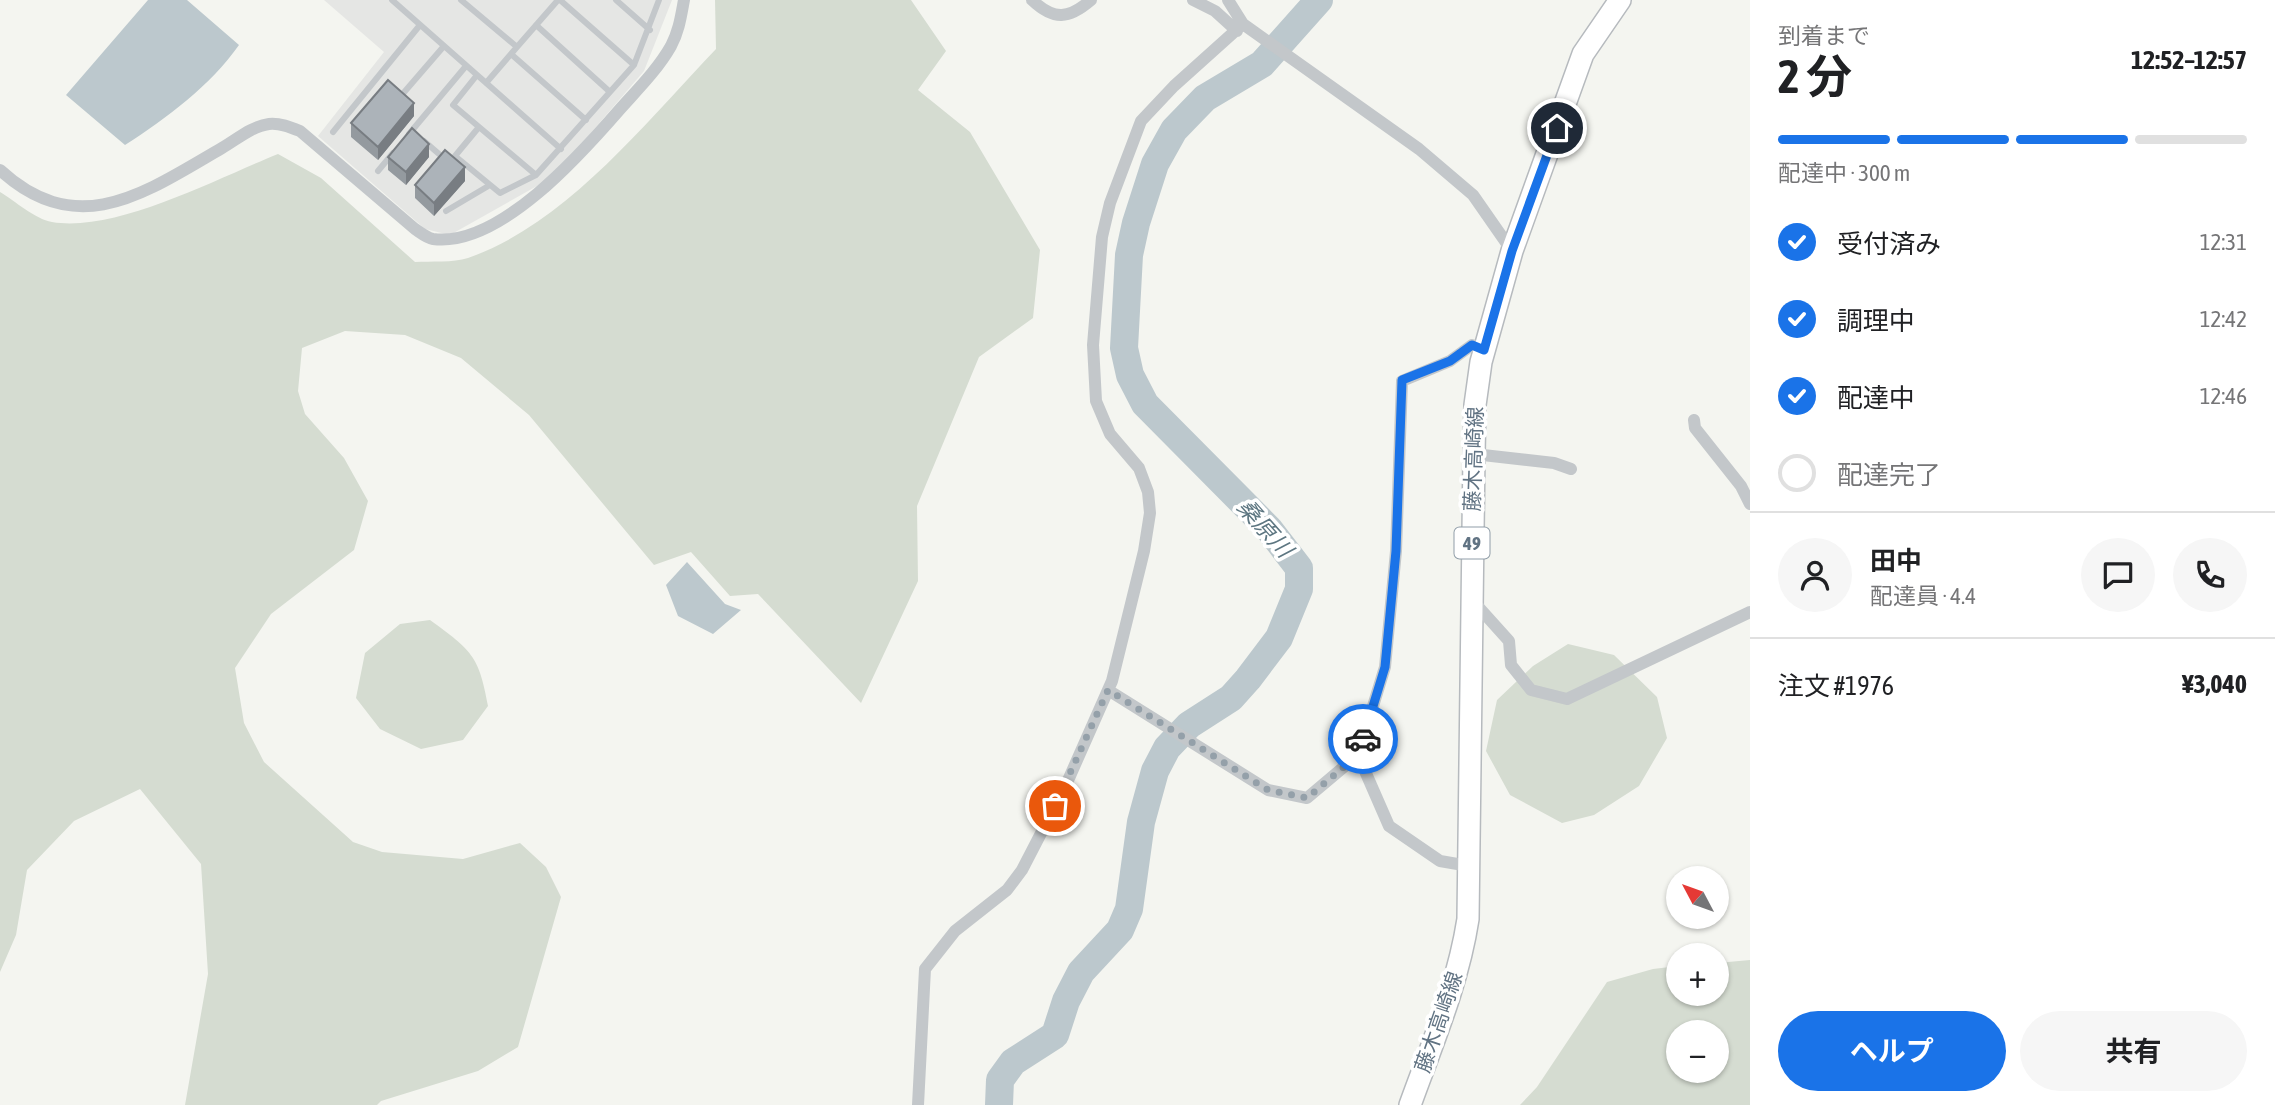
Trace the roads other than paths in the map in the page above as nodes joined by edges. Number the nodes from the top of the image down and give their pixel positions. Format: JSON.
{"nodes":[{"id":1,"x":392,"y":0,"type":"edge"},
{"id":2,"x":461,"y":0,"type":"edge"},
{"id":3,"x":559,"y":0,"type":"edge"},
{"id":4,"x":616,"y":0,"type":"edge"},
{"id":5,"x":659,"y":0,"type":"edge"},
{"id":6,"x":684,"y":0,"type":"edge"},
{"id":7,"x":1032,"y":0,"type":"edge"},
{"id":8,"x":1091,"y":0,"type":"edge"},
{"id":9,"x":1193,"y":0,"type":"edge"},
{"id":10,"x":1228,"y":0,"type":"edge"},
{"id":11,"x":1620,"y":0,"type":"edge"},
{"id":12,"x":420,"y":25,"type":"junction"},
{"id":13,"x":536,"y":25,"type":"junction"},
{"id":14,"x":1240,"y":28,"type":"junction"},
{"id":15,"x":650,"y":30,"type":"junction"},
{"id":16,"x":444,"y":46,"type":"junction"},
{"id":17,"x":517,"y":47,"type":"junction"},
{"id":18,"x":511,"y":54,"type":"junction"},
{"id":19,"x":634,"y":65,"type":"junction"},
{"id":20,"x":466,"y":66,"type":"junction"},
{"id":21,"x":477,"y":75,"type":"junction"},
{"id":22,"x":486,"y":83,"type":"junction"},
{"id":23,"x":610,"y":92,"type":"junction"},
{"id":24,"x":400,"y":97,"type":"edge"},
{"id":25,"x":586,"y":120,"type":"junction"},
{"id":26,"x":479,"y":127,"type":"junction"},
{"id":27,"x":412,"y":131,"type":"junction"},
{"id":28,"x":333,"y":132,"type":"dead end"},
{"id":29,"x":403,"y":141,"type":"edge"},
{"id":30,"x":561,"y":149,"type":"junction"},
{"id":31,"x":395,"y":151,"type":"edge"},
{"id":32,"x":439,"y":154,"type":"edge"},
{"id":33,"x":0,"y":170,"type":"edge"},
{"id":34,"x":378,"y":171,"type":"dead end"},
{"id":35,"x":536,"y":175,"type":"junction"},
{"id":36,"x":490,"y":185,"type":"junction"},
{"id":37,"x":446,"y":211,"type":"dead end"},
{"id":38,"x":1512,"y":251,"type":"junction"},
{"id":39,"x":1484,"y":350,"type":"junction"},
{"id":40,"x":1694,"y":420,"type":"dead end"},
{"id":41,"x":1474,"y":454,"type":"junction"},
{"id":42,"x":1571,"y":469,"type":"dead end"},
{"id":43,"x":1750,"y":504,"type":"edge"},
{"id":44,"x":1471,"y":598,"type":"junction"},
{"id":45,"x":1750,"y":612,"type":"edge"},
{"id":46,"x":1108,"y":690,"type":"junction"},
{"id":47,"x":1358,"y":755,"type":"junction"},
{"id":48,"x":1469,"y":866,"type":"junction"},
{"id":49,"x":918,"y":1105,"type":"edge"},
{"id":50,"x":1410,"y":1105,"type":"edge"}],
"edges":[{"from":1,"to":12,"type":"lane"},
{"from":2,"to":17,"type":"lane"},
{"from":3,"to":13,"type":"lane"},
{"from":3,"to":19,"type":"lane"},
{"from":4,"to":15,"type":"lane"},
{"from":5,"to":15,"type":"lane"},
{"from":6,"to":33,"type":"street"},
{"from":7,"to":8,"type":"street"},
{"from":9,"to":14,"type":"street"},
{"from":10,"to":14,"type":"street"},
{"from":11,"to":38,"type":"main road","name":"藤木高崎線","number":"49"},
{"from":12,"to":16,"type":"lane"},
{"from":12,"to":28,"type":"lane"},
{"from":13,"to":17,"type":"lane"},
{"from":13,"to":23,"type":"lane"},
{"from":14,"to":38,"type":"street"},
{"from":14,"to":46,"type":"street"},
{"from":15,"to":19,"type":"lane"},
{"from":16,"to":20,"type":"lane"},
{"from":16,"to":24,"type":"lane"},
{"from":17,"to":18,"type":"lane"},
{"from":18,"to":22,"type":"lane"},
{"from":18,"to":25,"type":"lane"},
{"from":19,"to":23,"type":"lane"},
{"from":20,"to":21,"type":"lane"},
{"from":20,"to":27,"type":"lane"},
{"from":21,"to":22,"type":"lane"},
{"from":21,"to":26,"type":"lane"},
{"from":22,"to":30,"type":"lane"},
{"from":23,"to":25,"type":"lane"},
{"from":25,"to":30,"type":"lane"},
{"from":26,"to":35,"type":"lane"},
{"from":26,"to":36,"type":"lane"},
{"from":27,"to":29,"type":"lane"},
{"from":27,"to":32,"type":"lane"},
{"from":30,"to":35,"type":"lane"},
{"from":31,"to":34,"type":"lane"},
{"from":35,"to":36,"type":"lane"},
{"from":36,"to":37,"type":"lane"},
{"from":38,"to":39,"type":"main road","name":"藤木高崎線","number":"49"},
{"from":39,"to":41,"type":"main road","name":"藤木高崎線","number":"49"},
{"from":39,"to":47,"type":"street"},
{"from":40,"to":43,"type":"street"},
{"from":41,"to":42,"type":"street"},
{"from":41,"to":44,"type":"main road","name":"藤木高崎線","number":"49"},
{"from":44,"to":45,"type":"street"},
{"from":44,"to":48,"type":"main road","name":"藤木高崎線","number":"49"},
{"from":46,"to":47,"type":"street"},
{"from":46,"to":49,"type":"street"},
{"from":47,"to":48,"type":"street"},
{"from":48,"to":50,"type":"main road","name":"藤木高崎線","number":"49"}]}
